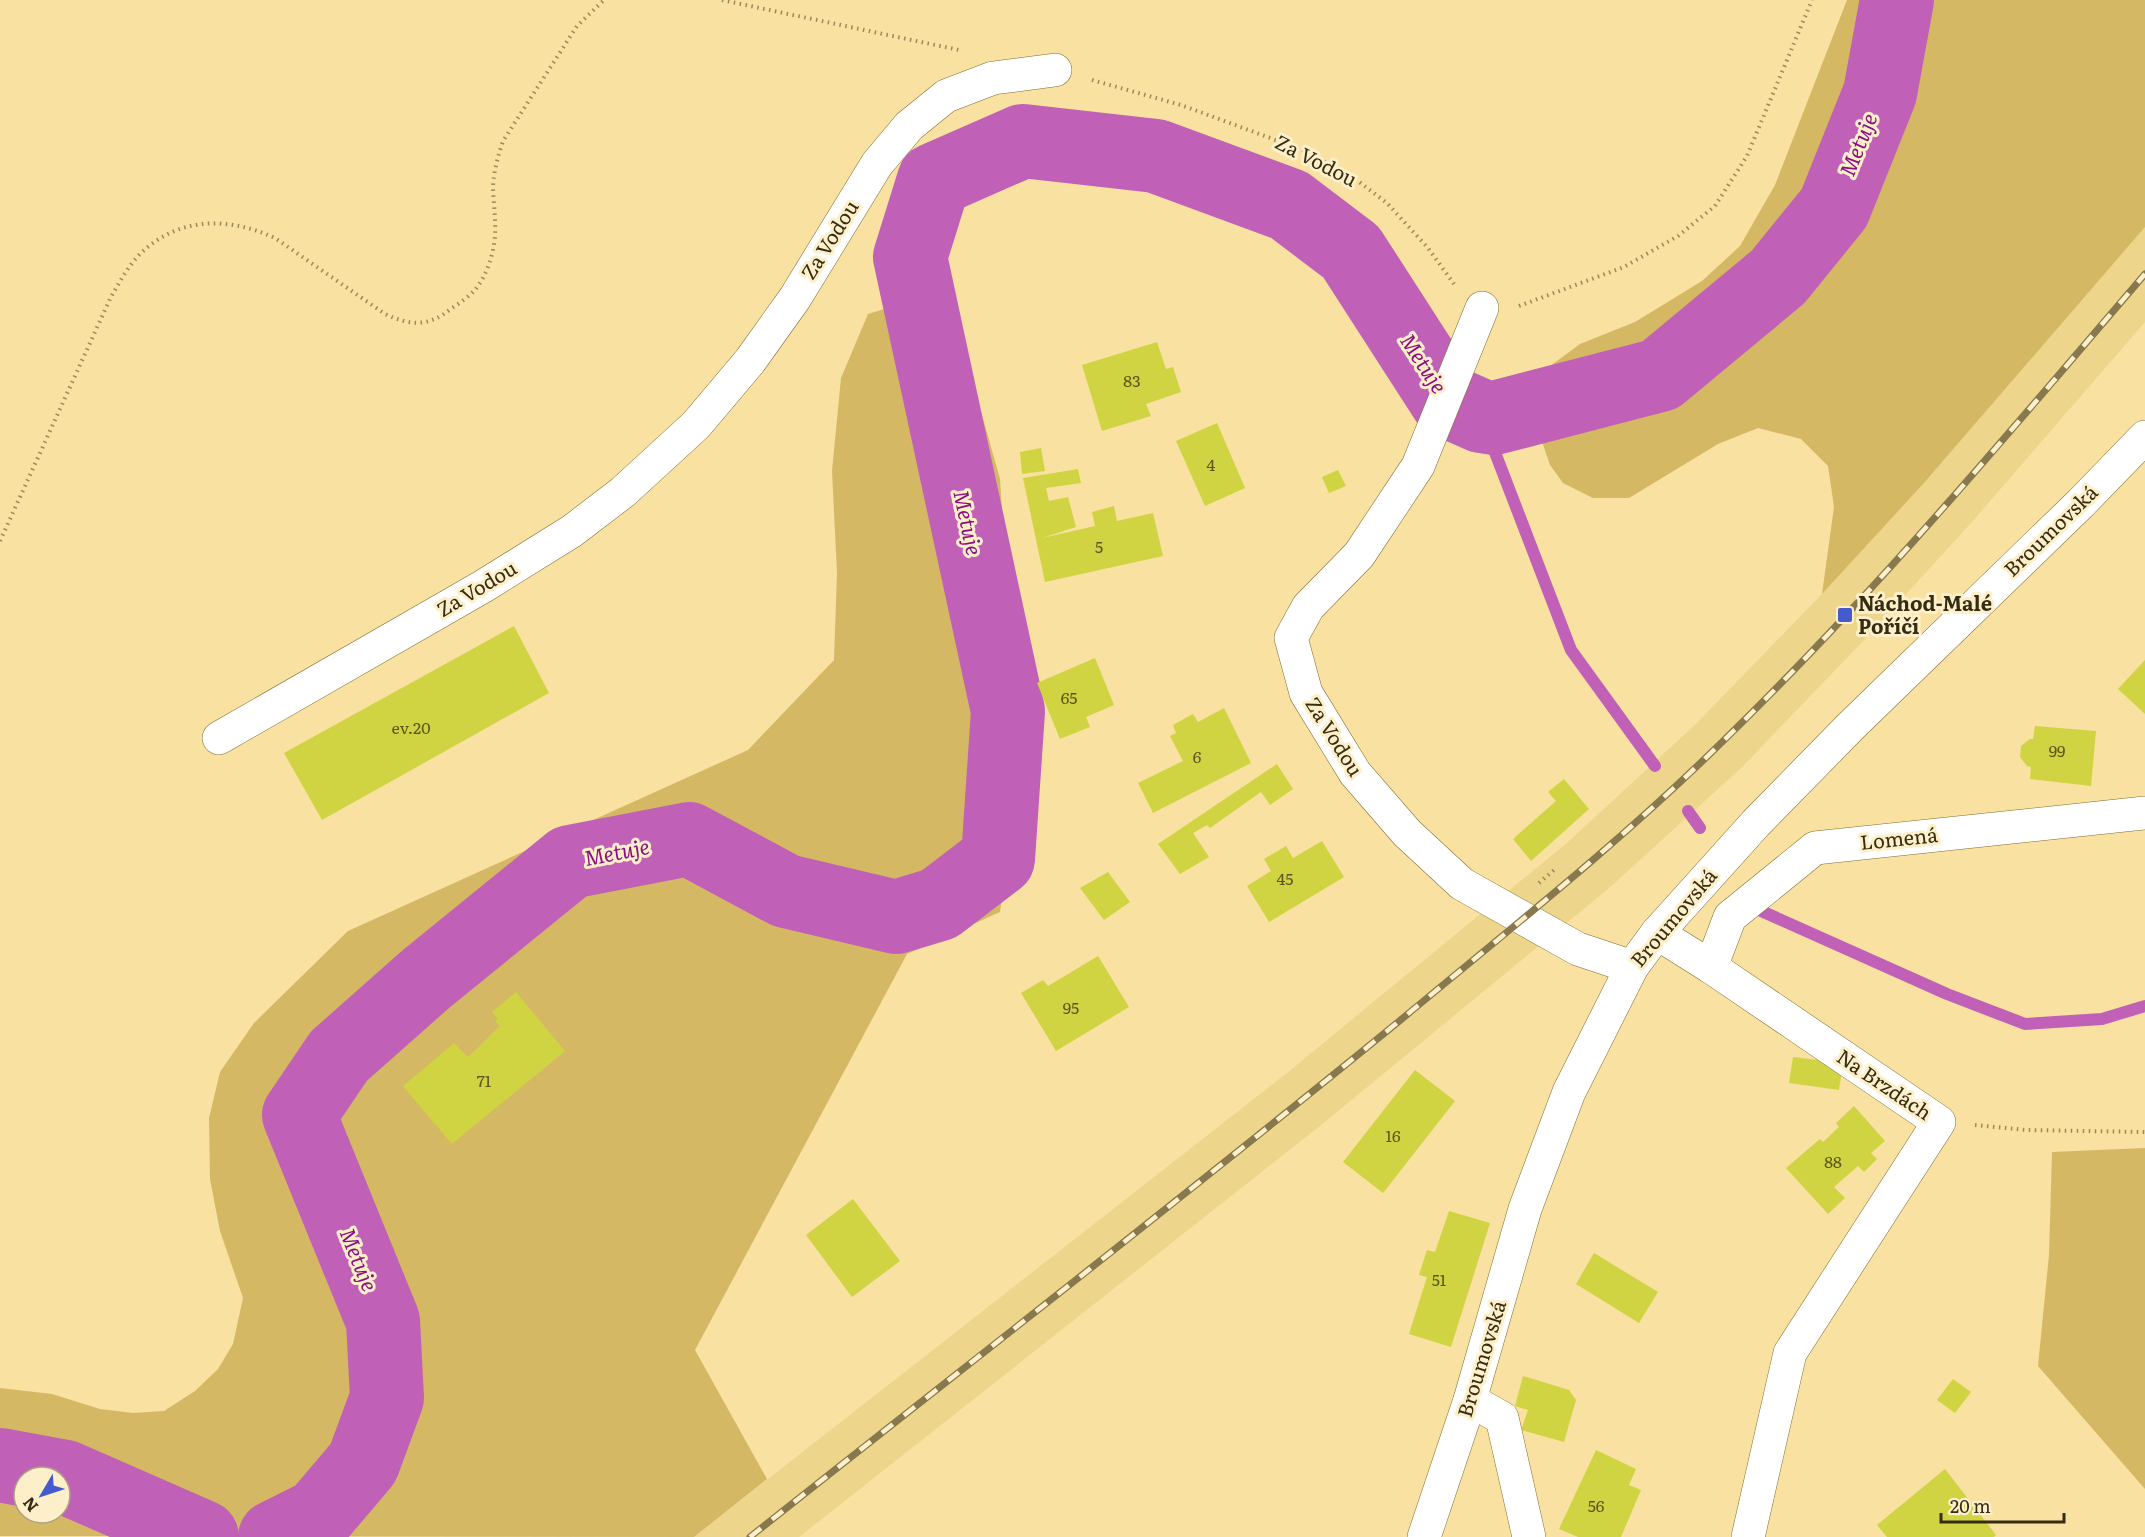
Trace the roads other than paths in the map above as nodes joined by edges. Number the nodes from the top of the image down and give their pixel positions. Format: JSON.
{"nodes":[{"id":1,"x":1055,"y":70,"type":"road end"},
{"id":2,"x":1482,"y":308,"type":"road end"},
{"id":3,"x":2145,"y":437,"type":"edge"},
{"id":4,"x":219,"y":738,"type":"dead end"},
{"id":5,"x":2145,"y":813,"type":"edge"},
{"id":6,"x":1657,"y":933,"type":"junction"},
{"id":7,"x":1632,"y":967,"type":"junction"},
{"id":8,"x":1711,"y":967,"type":"junction"},
{"id":9,"x":1470,"y":1400,"type":"junction"},
{"id":10,"x":1424,"y":1537,"type":"edge"},
{"id":11,"x":1528,"y":1537,"type":"edge"},
{"id":12,"x":1748,"y":1537,"type":"edge"}],
"edges":[{"from":1,"to":4,"type":"street","name":"Za Vodou"},
{"from":2,"to":7,"type":"street","name":"Za Vodou"},
{"from":3,"to":6,"type":"street","name":"Broumovská"},
{"from":5,"to":8,"type":"street","name":"Lomená"},
{"from":6,"to":7,"type":"street","name":"Broumovská"},
{"from":6,"to":8,"type":"street","name":"Na Brzdách"},
{"from":7,"to":9,"type":"street","name":"Broumovská"},
{"from":8,"to":12,"type":"street","name":"Na Brzdách"},
{"from":9,"to":10,"type":"street","name":"Broumovská"},
{"from":9,"to":11,"type":"street"}]}
